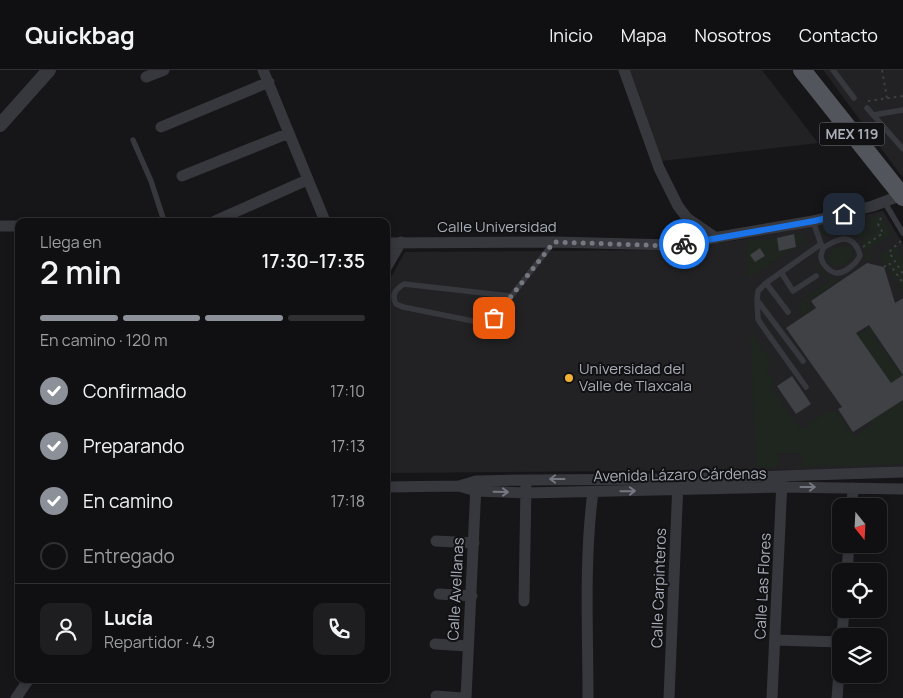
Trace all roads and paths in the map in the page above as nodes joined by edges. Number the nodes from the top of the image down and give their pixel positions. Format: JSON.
{"nodes":[{"id":1,"x":49,"y":70,"type":"edge"},
{"id":2,"x":164,"y":70,"type":"edge"},
{"id":3,"x":263,"y":70,"type":"edge"},
{"id":4,"x":624,"y":70,"type":"edge"},
{"id":5,"x":802,"y":70,"type":"edge"},
{"id":6,"x":832,"y":70,"type":"edge"},
{"id":7,"x":882,"y":70,"type":"edge"},
{"id":8,"x":146,"y":77,"type":"dead end"},
{"id":9,"x":269,"y":82,"type":"junction"},
{"id":10,"x":903,"y":96,"type":"edge"},
{"id":11,"x":854,"y":98,"type":"dead end"},
{"id":12,"x":887,"y":98,"type":"junction"},
{"id":13,"x":867,"y":101,"type":"dead end"},
{"id":14,"x":867,"y":108,"type":"dead end"},
{"id":15,"x":903,"y":110,"type":"edge"},
{"id":16,"x":873,"y":115,"type":"junction"},
{"id":17,"x":0,"y":125,"type":"edge"},
{"id":18,"x":162,"y":127,"type":"dead end"},
{"id":19,"x":289,"y":133,"type":"junction"},
{"id":20,"x":133,"y":140,"type":"dead end"},
{"id":21,"x":900,"y":142,"type":"edge"},
{"id":22,"x":903,"y":149,"type":"edge"},
{"id":23,"x":182,"y":176,"type":"dead end"},
{"id":24,"x":307,"y":180,"type":"junction"},
{"id":25,"x":898,"y":189,"type":"edge"},
{"id":26,"x":885,"y":203,"type":"junction"},
{"id":27,"x":873,"y":206,"type":"junction"},
{"id":28,"x":163,"y":218,"type":"edge"},
{"id":29,"x":222,"y":218,"type":"edge"},
{"id":30,"x":325,"y":218,"type":"edge"},
{"id":31,"x":814,"y":221,"type":"junction"},
{"id":32,"x":0,"y":226,"type":"edge"},
{"id":33,"x":15,"y":226,"type":"edge"},
{"id":34,"x":903,"y":233,"type":"edge"},
{"id":35,"x":716,"y":238,"type":"junction"},
{"id":36,"x":903,"y":239,"type":"edge"},
{"id":37,"x":401,"y":242,"type":"junction"},
{"id":38,"x":554,"y":242,"type":"junction"},
{"id":39,"x":390,"y":243,"type":"edge"},
{"id":40,"x":822,"y":246,"type":"junction"},
{"id":41,"x":859,"y":249,"type":"junction"},
{"id":42,"x":390,"y":261,"type":"edge"},
{"id":43,"x":884,"y":267,"type":"dead end"},
{"id":44,"x":781,"y":272,"type":"junction"},
{"id":45,"x":903,"y":274,"type":"edge"},
{"id":46,"x":816,"y":276,"type":"dead end"},
{"id":47,"x":766,"y":283,"type":"junction"},
{"id":48,"x":903,"y":284,"type":"edge"},
{"id":49,"x":510,"y":296,"type":"junction"},
{"id":50,"x":757,"y":300,"type":"junction"},
{"id":51,"x":788,"y":312,"type":"dead end"},
{"id":52,"x":803,"y":361,"type":"dead end"},
{"id":53,"x":806,"y":387,"type":"dead end"},
{"id":54,"x":903,"y":472,"type":"edge"},
{"id":55,"x":782,"y":475,"type":"junction"},
{"id":56,"x":527,"y":480,"type":"junction"},
{"id":57,"x":678,"y":484,"type":"junction"},
{"id":58,"x":390,"y":486,"type":"edge"},
{"id":59,"x":476,"y":486,"type":"junction"},
{"id":60,"x":782,"y":487,"type":"junction"},
{"id":61,"x":853,"y":488,"type":"junction"},
{"id":62,"x":903,"y":489,"type":"edge"},
{"id":63,"x":593,"y":492,"type":"junction"},
{"id":64,"x":526,"y":493,"type":"junction"},
{"id":65,"x":852,"y":498,"type":"edge"},
{"id":66,"x":436,"y":542,"type":"dead end"},
{"id":67,"x":474,"y":543,"type":"junction"},
{"id":68,"x":439,"y":594,"type":"dead end"},
{"id":69,"x":472,"y":596,"type":"junction"},
{"id":70,"x":524,"y":601,"type":"dead end"},
{"id":71,"x":775,"y":640,"type":"junction"},
{"id":72,"x":832,"y":642,"type":"edge"},
{"id":73,"x":435,"y":644,"type":"dead end"},
{"id":74,"x":468,"y":646,"type":"junction"},
{"id":75,"x":26,"y":683,"type":"edge"},
{"id":76,"x":839,"y":683,"type":"edge"},
{"id":77,"x":436,"y":696,"type":"dead end"},
{"id":78,"x":16,"y":698,"type":"edge"},
{"id":79,"x":464,"y":698,"type":"edge"},
{"id":80,"x":588,"y":698,"type":"edge"},
{"id":81,"x":669,"y":698,"type":"edge"},
{"id":82,"x":772,"y":698,"type":"edge"},
{"id":83,"x":838,"y":698,"type":"edge"}],
"edges":[{"from":1,"to":17,"type":"street"},
{"from":2,"to":8,"type":"street"},
{"from":3,"to":9,"type":"street"},
{"from":4,"to":35,"type":"street"},
{"from":5,"to":25,"type":"main road","number":"MEX 119"},
{"from":6,"to":11,"type":"lane"},
{"from":7,"to":12,"type":"path"},
{"from":9,"to":18,"type":"street"},
{"from":9,"to":19,"type":"street"},
{"from":10,"to":12,"type":"path"},
{"from":12,"to":13,"type":"path"},
{"from":14,"to":16,"type":"lane"},
{"from":15,"to":16,"type":"lane"},
{"from":16,"to":21,"type":"lane"},
{"from":19,"to":23,"type":"street"},
{"from":19,"to":24,"type":"street"},
{"from":20,"to":28,"type":"lane"},
{"from":21,"to":22,"type":"lane"},
{"from":24,"to":29,"type":"street"},
{"from":24,"to":30,"type":"street"},
{"from":25,"to":26,"type":"street","name":"Calle Universidad"},
{"from":26,"to":27,"type":"street","name":"Calle Universidad"},
{"from":26,"to":34,"type":"lane"},
{"from":27,"to":31,"type":"street","name":"Calle Universidad"},
{"from":27,"to":41,"type":"path"},
{"from":31,"to":35,"type":"street","name":"Calle Universidad"},
{"from":31,"to":40,"type":"lane"},
{"from":32,"to":33,"type":"street"},
{"from":35,"to":38,"type":"street","name":"Calle Universidad"},
{"from":36,"to":45,"type":"path"},
{"from":37,"to":38,"type":"street","name":"Calle Universidad"},
{"from":37,"to":39,"type":"street","name":"Calle Universidad"},
{"from":37,"to":42,"type":"street"},
{"from":38,"to":49,"type":"lane"},
{"from":40,"to":41,"type":"lane"},
{"from":40,"to":41,"type":"lane"},
{"from":40,"to":44,"type":"lane"},
{"from":43,"to":48,"type":"path"},
{"from":44,"to":46,"type":"lane"},
{"from":44,"to":47,"type":"lane"},
{"from":47,"to":50,"type":"lane"},
{"from":47,"to":51,"type":"lane"},
{"from":49,"to":49,"type":"lane"},
{"from":50,"to":52,"type":"lane"},
{"from":50,"to":53,"type":"lane"},
{"from":54,"to":55,"type":"street","name":"Avenida Lázaro Cárdenas"},
{"from":55,"to":57,"type":"street","name":"Avenida Lázaro Cárdenas"},
{"from":55,"to":60,"type":"street","name":"Calle Las Flores"},
{"from":57,"to":56,"type":"street","name":"Avenida Lázaro Cárdenas","one_way":true},
{"from":56,"to":59,"type":"street","name":"Avenida Lázaro Cárdenas"},
{"from":56,"to":64,"type":"street"},
{"from":57,"to":60,"type":"street","name":"Avenida Lázaro Cárdenas"},
{"from":63,"to":57,"type":"street","name":"Avenida Lázaro Cárdenas","one_way":true},
{"from":57,"to":81,"type":"street","name":"Calle Carpinteros"},
{"from":58,"to":59,"type":"street","name":"Avenida Lázaro Cárdenas"},
{"from":59,"to":64,"type":"street","name":"Avenida Lázaro Cárdenas","one_way":true},
{"from":59,"to":67,"type":"street","name":"Calle Avellanas"},
{"from":60,"to":61,"type":"street","name":"Avenida Lázaro Cárdenas","one_way":true},
{"from":60,"to":71,"type":"street","name":"Calle Las Flores"},
{"from":61,"to":62,"type":"street","name":"Avenida Lázaro Cárdenas"},
{"from":61,"to":65,"type":"street"},
{"from":63,"to":64,"type":"street","name":"Avenida Lázaro Cárdenas"},
{"from":63,"to":80,"type":"street"},
{"from":64,"to":70,"type":"street"},
{"from":66,"to":67,"type":"street"},
{"from":67,"to":69,"type":"street","name":"Calle Avellanas"},
{"from":68,"to":69,"type":"street"},
{"from":69,"to":74,"type":"street","name":"Calle Avellanas"},
{"from":71,"to":72,"type":"street"},
{"from":71,"to":82,"type":"street","name":"Calle Las Flores"},
{"from":73,"to":74,"type":"street"},
{"from":74,"to":79,"type":"street","name":"Calle Avellanas"},
{"from":75,"to":78,"type":"street"},
{"from":76,"to":83,"type":"street"},
{"from":77,"to":79,"type":"street"}]}
